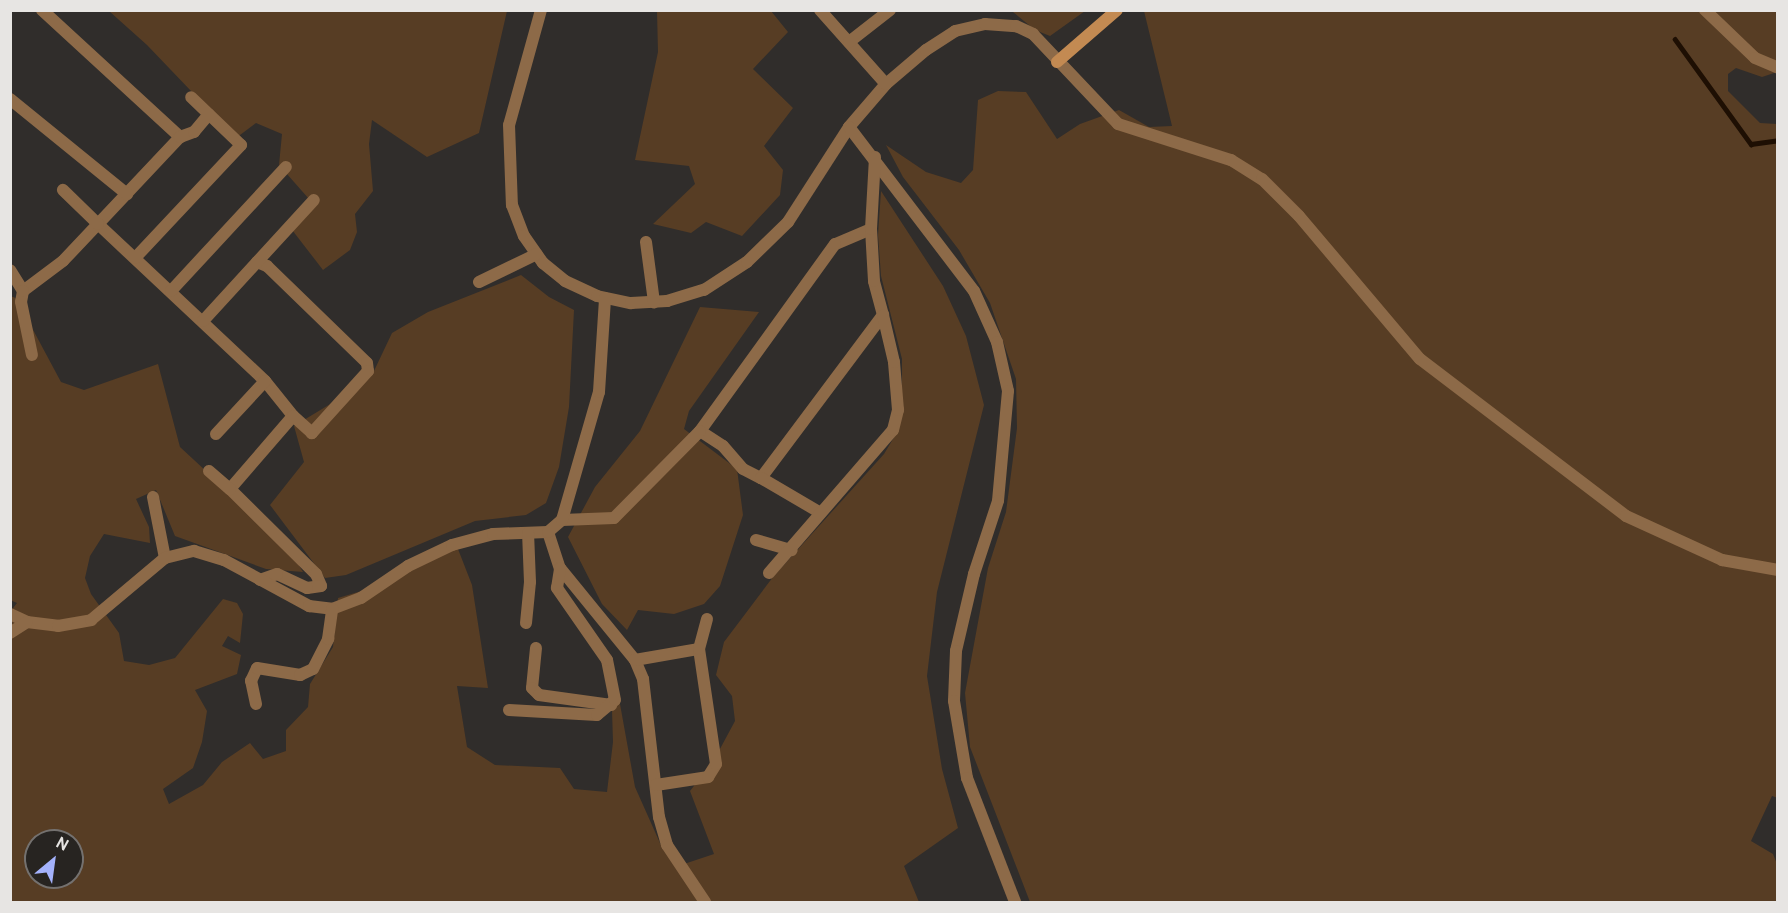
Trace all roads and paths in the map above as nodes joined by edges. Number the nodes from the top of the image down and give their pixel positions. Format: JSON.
{"nodes":[{"id":1,"x":42,"y":10,"type":"edge"},
{"id":2,"x":541,"y":10,"type":"edge"},
{"id":3,"x":820,"y":10,"type":"edge"},
{"id":4,"x":890,"y":10,"type":"edge"},
{"id":5,"x":1117,"y":10,"type":"edge"},
{"id":6,"x":1705,"y":10,"type":"edge"},
{"id":7,"x":849,"y":42,"type":"junction"},
{"id":8,"x":1058,"y":62,"type":"junction"},
{"id":9,"x":1778,"y":68,"type":"edge"},
{"id":10,"x":886,"y":84,"type":"junction"},
{"id":11,"x":190,"y":97,"type":"dead end"},
{"id":12,"x":10,"y":99,"type":"edge"},
{"id":13,"x":209,"y":114,"type":"junction"},
{"id":14,"x":849,"y":127,"type":"junction"},
{"id":15,"x":180,"y":137,"type":"junction"},
{"id":16,"x":875,"y":157,"type":"junction"},
{"id":17,"x":286,"y":167,"type":"dead end"},
{"id":18,"x":63,"y":190,"type":"dead end"},
{"id":19,"x":127,"y":194,"type":"junction"},
{"id":20,"x":314,"y":200,"type":"dead end"},
{"id":21,"x":98,"y":224,"type":"junction"},
{"id":22,"x":871,"y":229,"type":"junction"},
{"id":23,"x":646,"y":242,"type":"dead end"},
{"id":24,"x":537,"y":254,"type":"junction"},
{"id":25,"x":135,"y":258,"type":"junction"},
{"id":26,"x":257,"y":262,"type":"junction"},
{"id":27,"x":10,"y":270,"type":"edge"},
{"id":28,"x":479,"y":282,"type":"dead end"},
{"id":29,"x":22,"y":291,"type":"junction"},
{"id":30,"x":171,"y":291,"type":"junction"},
{"id":31,"x":605,"y":298,"type":"junction"},
{"id":32,"x":654,"y":302,"type":"junction"},
{"id":33,"x":883,"y":315,"type":"junction"},
{"id":34,"x":203,"y":321,"type":"junction"},
{"id":35,"x":32,"y":355,"type":"dead end"},
{"id":36,"x":266,"y":381,"type":"junction"},
{"id":37,"x":293,"y":416,"type":"junction"},
{"id":38,"x":700,"y":431,"type":"junction"},
{"id":39,"x":216,"y":434,"type":"dead end"},
{"id":40,"x":209,"y":471,"type":"dead end"},
{"id":41,"x":762,"y":478,"type":"junction"},
{"id":42,"x":230,"y":489,"type":"junction"},
{"id":43,"x":153,"y":497,"type":"dead end"},
{"id":44,"x":821,"y":513,"type":"junction"},
{"id":45,"x":562,"y":520,"type":"junction"},
{"id":46,"x":548,"y":532,"type":"junction"},
{"id":47,"x":528,"y":533,"type":"junction"},
{"id":48,"x":756,"y":540,"type":"dead end"},
{"id":49,"x":792,"y":550,"type":"junction"},
{"id":50,"x":165,"y":558,"type":"junction"},
{"id":51,"x":560,"y":568,"type":"junction"},
{"id":52,"x":1778,"y":570,"type":"edge"},
{"id":53,"x":769,"y":573,"type":"dead end"},
{"id":54,"x":260,"y":580,"type":"junction"},
{"id":55,"x":333,"y":609,"type":"junction"},
{"id":56,"x":10,"y":614,"type":"edge"},
{"id":57,"x":707,"y":619,"type":"dead end"},
{"id":58,"x":27,"y":622,"type":"junction"},
{"id":59,"x":526,"y":623,"type":"dead end"},
{"id":60,"x":10,"y":633,"type":"edge"},
{"id":61,"x":536,"y":648,"type":"dead end"},
{"id":62,"x":699,"y":649,"type":"junction"},
{"id":63,"x":636,"y":660,"type":"junction"},
{"id":64,"x":255,"y":704,"type":"dead end"},
{"id":65,"x":611,"y":705,"type":"junction"},
{"id":66,"x":509,"y":710,"type":"dead end"},
{"id":67,"x":656,"y":785,"type":"junction"},
{"id":68,"x":705,"y":903,"type":"edge"},
{"id":69,"x":1015,"y":903,"type":"edge"}],
"edges":[{"from":1,"to":15,"type":"street"},
{"from":2,"to":24,"type":"street"},
{"from":3,"to":7,"type":"street"},
{"from":4,"to":7,"type":"street"},
{"from":5,"to":8,"type":"street"},
{"from":6,"to":9,"type":"street"},
{"from":7,"to":10,"type":"street"},
{"from":8,"to":10,"type":"street"},
{"from":8,"to":52,"type":"street"},
{"from":10,"to":14,"type":"street"},
{"from":11,"to":13,"type":"street"},
{"from":12,"to":19,"type":"street"},
{"from":13,"to":15,"type":"street"},
{"from":13,"to":25,"type":"street"},
{"from":14,"to":16,"type":"street"},
{"from":14,"to":32,"type":"street"},
{"from":15,"to":19,"type":"street"},
{"from":16,"to":22,"type":"street"},
{"from":16,"to":69,"type":"street"},
{"from":17,"to":30,"type":"street"},
{"from":18,"to":21,"type":"street"},
{"from":19,"to":21,"type":"street"},
{"from":20,"to":26,"type":"street"},
{"from":21,"to":25,"type":"street"},
{"from":21,"to":29,"type":"street"},
{"from":22,"to":33,"type":"street"},
{"from":22,"to":38,"type":"street"},
{"from":23,"to":32,"type":"street"},
{"from":24,"to":28,"type":"street"},
{"from":24,"to":31,"type":"street"},
{"from":25,"to":30,"type":"street"},
{"from":26,"to":34,"type":"street"},
{"from":26,"to":37,"type":"street"},
{"from":27,"to":29,"type":"street"},
{"from":29,"to":35,"type":"street"},
{"from":30,"to":34,"type":"street"},
{"from":31,"to":32,"type":"street"},
{"from":31,"to":45,"type":"street"},
{"from":33,"to":41,"type":"street"},
{"from":33,"to":44,"type":"street"},
{"from":34,"to":36,"type":"street"},
{"from":36,"to":37,"type":"street"},
{"from":36,"to":39,"type":"street"},
{"from":37,"to":42,"type":"street"},
{"from":38,"to":41,"type":"street"},
{"from":38,"to":45,"type":"street"},
{"from":40,"to":42,"type":"street"},
{"from":41,"to":44,"type":"street"},
{"from":42,"to":54,"type":"street"},
{"from":43,"to":50,"type":"street"},
{"from":44,"to":49,"type":"street"},
{"from":45,"to":46,"type":"street"},
{"from":46,"to":47,"type":"street"},
{"from":46,"to":51,"type":"street"},
{"from":47,"to":55,"type":"street"},
{"from":47,"to":59,"type":"street"},
{"from":48,"to":49,"type":"street"},
{"from":49,"to":53,"type":"street"},
{"from":50,"to":54,"type":"street"},
{"from":50,"to":58,"type":"street"},
{"from":51,"to":63,"type":"street"},
{"from":51,"to":65,"type":"street"},
{"from":54,"to":55,"type":"street"},
{"from":55,"to":64,"type":"street"},
{"from":56,"to":58,"type":"street"},
{"from":57,"to":62,"type":"street"},
{"from":58,"to":60,"type":"street"},
{"from":61,"to":65,"type":"street"},
{"from":62,"to":63,"type":"street"},
{"from":62,"to":67,"type":"street"},
{"from":63,"to":67,"type":"street"},
{"from":65,"to":66,"type":"street"},
{"from":67,"to":68,"type":"street"}]}
